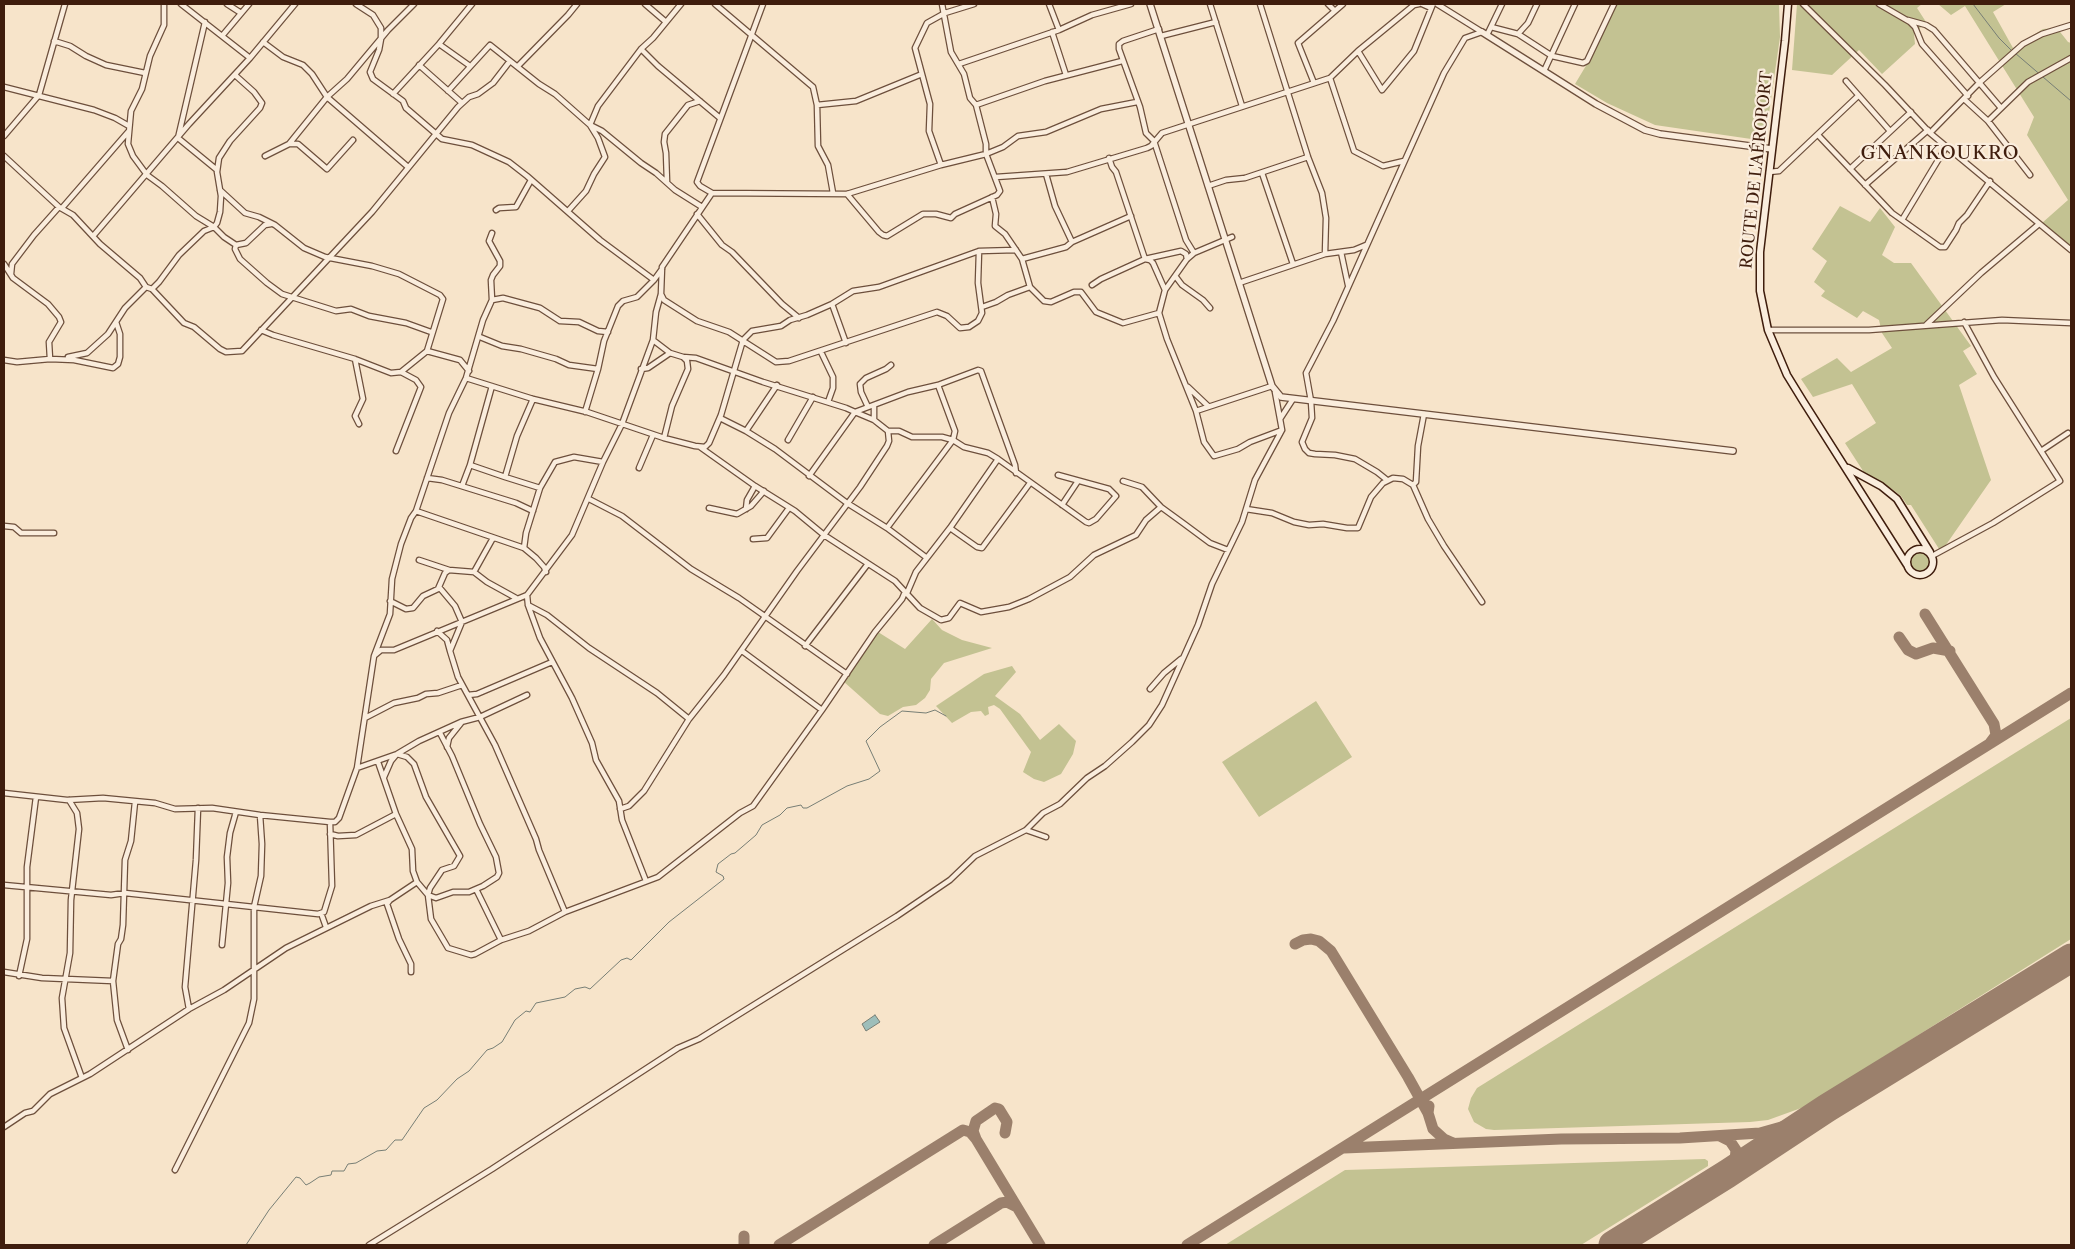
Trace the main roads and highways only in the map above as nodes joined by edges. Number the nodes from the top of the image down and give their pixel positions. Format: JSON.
{"nodes":[{"id":1,"x":1788,"y":4,"type":"edge"},
{"id":2,"x":1846,"y":467,"type":"junction"},
{"id":3,"x":1931,"y":554,"type":"junction"},
{"id":4,"x":1907,"y":564,"type":"junction"}],
"edges":[{"from":1,"to":2,"type":"main road","name":"ROUTE DE L'AÉROPORT"},
{"from":2,"to":3,"type":"main road","name":"ROUTE DE L'AÉROPORT"},
{"from":2,"to":4,"type":"main road","name":"ROUTE DE L'AÉROPORT"},
{"from":3,"to":4,"type":"main road"},
{"from":3,"to":4,"type":"main road"}]}
